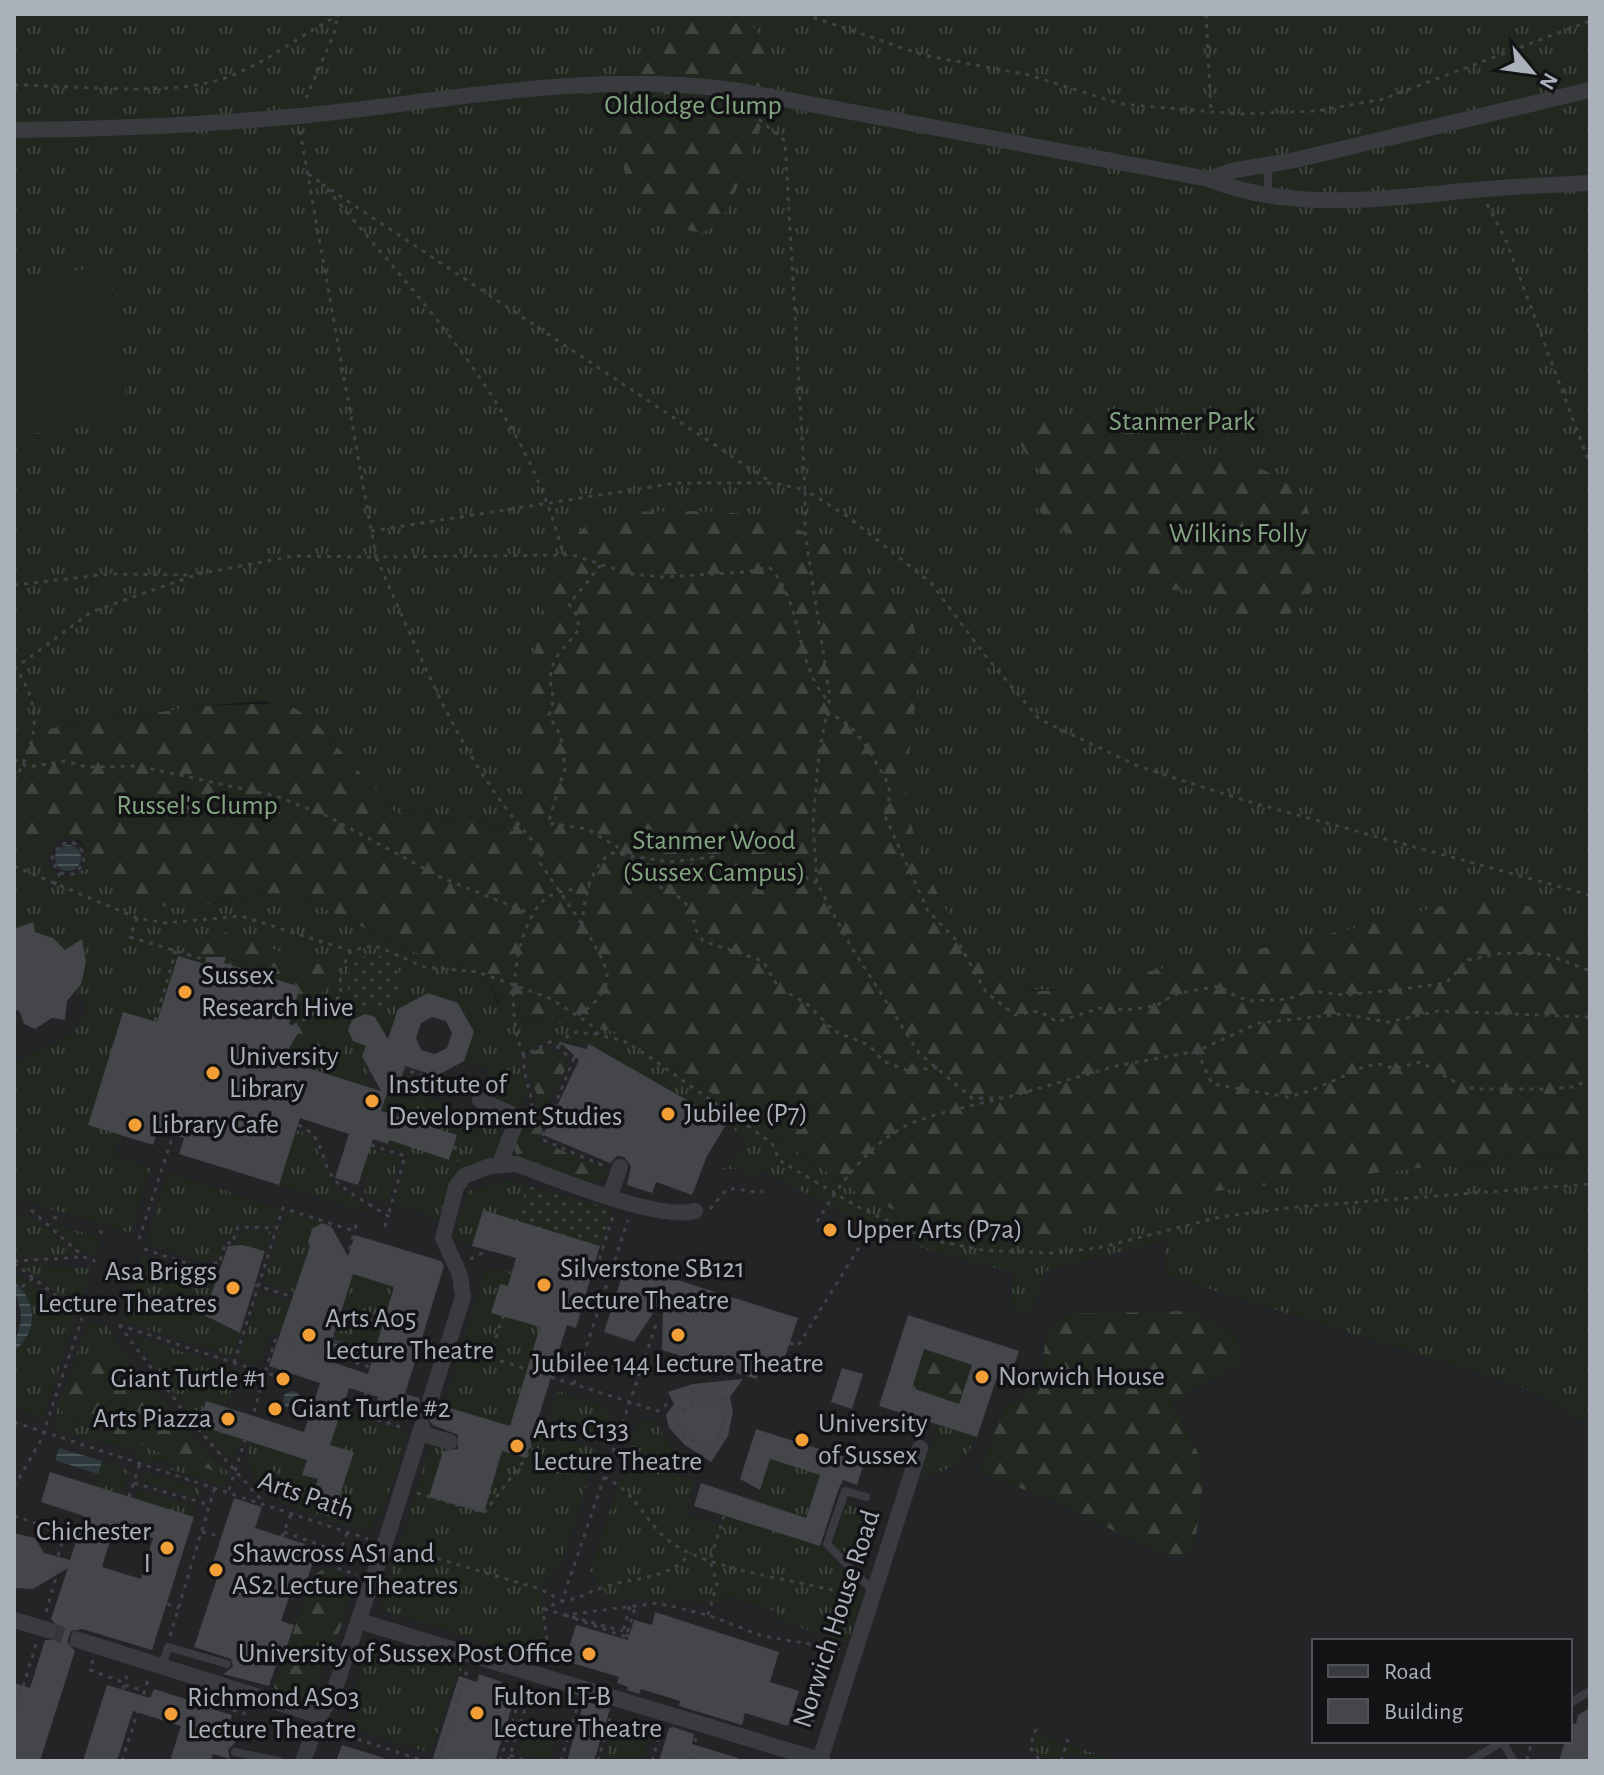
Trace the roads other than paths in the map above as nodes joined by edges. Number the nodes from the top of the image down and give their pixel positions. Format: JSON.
{"nodes":[{"id":1,"x":1590,"y":90,"type":"edge"},
{"id":2,"x":14,"y":130,"type":"edge"},
{"id":3,"x":1268,"y":165,"type":"junction"},
{"id":4,"x":1209,"y":179,"type":"junction"},
{"id":5,"x":1590,"y":183,"type":"edge"},
{"id":6,"x":1268,"y":194,"type":"junction"},
{"id":7,"x":480,"y":1100,"type":"dead end"},
{"id":8,"x":500,"y":1163,"type":"junction"},
{"id":9,"x":619,"y":1169,"type":"road end"},
{"id":10,"x":620,"y":1199,"type":"junction"},
{"id":11,"x":701,"y":1213,"type":"road end"},
{"id":12,"x":430,"y":1401,"type":"dead end"},
{"id":13,"x":450,"y":1442,"type":"dead end"},
{"id":14,"x":921,"y":1443,"type":"road end"},
{"id":15,"x":866,"y":1497,"type":"dead end"},
{"id":16,"x":867,"y":1586,"type":"junction"},
{"id":17,"x":14,"y":1620,"type":"edge"},
{"id":18,"x":359,"y":1621,"type":"junction"},
{"id":19,"x":48,"y":1630,"type":"tunnel mouth"},
{"id":20,"x":78,"y":1640,"type":"tunnel mouth"},
{"id":21,"x":227,"y":1664,"type":"dead end"},
{"id":22,"x":162,"y":1666,"type":"junction"},
{"id":23,"x":1590,"y":1691,"type":"edge"},
{"id":24,"x":1572,"y":1702,"type":"edge"},
{"id":25,"x":318,"y":1721,"type":"junction"},
{"id":26,"x":1500,"y":1743,"type":"edge"},
{"id":27,"x":1504,"y":1743,"type":"edge"},
{"id":28,"x":235,"y":1752,"type":"dead end"},
{"id":29,"x":279,"y":1761,"type":"edge"},
{"id":30,"x":303,"y":1761,"type":"edge"},
{"id":31,"x":821,"y":1761,"type":"edge"},
{"id":32,"x":1470,"y":1761,"type":"edge"},
{"id":33,"x":1514,"y":1761,"type":"edge"}],
"edges":[{"from":1,"to":3,"type":"street"},
{"from":2,"to":4,"type":"street"},
{"from":3,"to":4,"type":"street"},
{"from":3,"to":6,"type":"lane"},
{"from":4,"to":6,"type":"street"},
{"from":5,"to":6,"type":"street"},
{"from":7,"to":8,"type":"street"},
{"from":8,"to":10,"type":"street"},
{"from":8,"to":12,"type":"street"},
{"from":9,"to":10,"type":"street"},
{"from":10,"to":11,"type":"street"},
{"from":13,"to":18,"type":"street","bridge":true},
{"from":14,"to":16,"type":"street","name":"Norwich House Road"},
{"from":15,"to":16,"type":"lane"},
{"from":16,"to":31,"type":"street","name":"Norwich House Road"},
{"from":17,"to":19,"type":"street"},
{"from":18,"to":25,"type":"street"},
{"from":18,"to":31,"type":"street"},
{"from":20,"to":22,"type":"street"},
{"from":21,"to":22,"type":"lane"},
{"from":22,"to":25,"type":"street"},
{"from":23,"to":24,"type":"lane"},
{"from":25,"to":30,"type":"street"},
{"from":26,"to":32,"type":"lane"},
{"from":27,"to":33,"type":"lane"},
{"from":28,"to":29,"type":"lane"}]}
